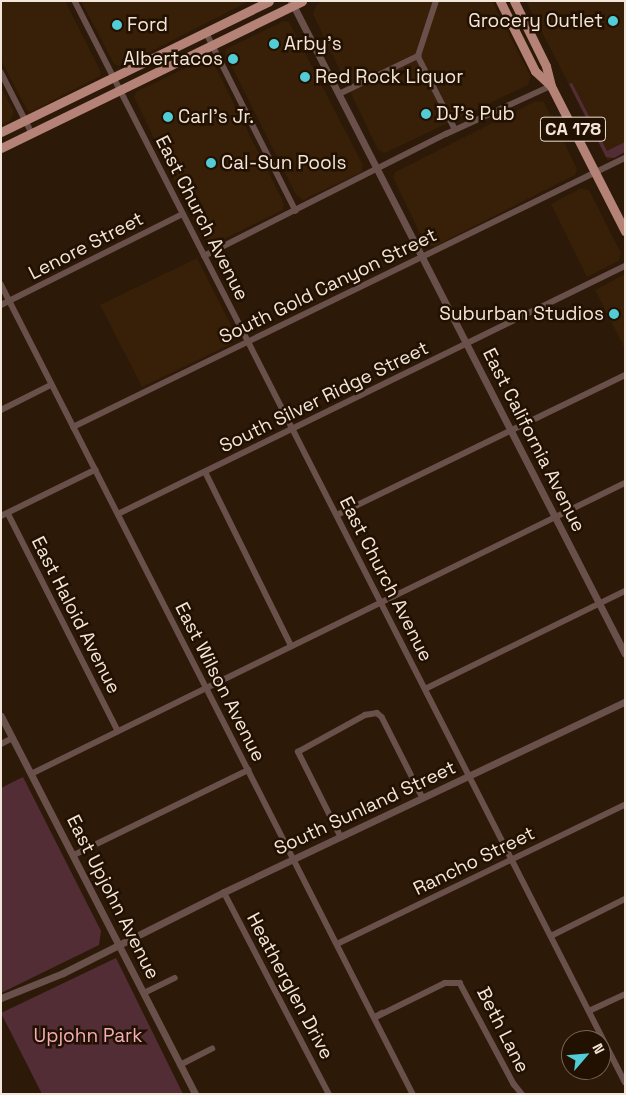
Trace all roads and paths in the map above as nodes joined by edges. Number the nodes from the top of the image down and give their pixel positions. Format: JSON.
{"nodes":[{"id":1,"x":76,"y":1,"type":"edge"},
{"id":2,"x":269,"y":1,"type":"edge"},
{"id":3,"x":302,"y":1,"type":"edge"},
{"id":4,"x":436,"y":1,"type":"edge"},
{"id":5,"x":500,"y":1,"type":"edge"},
{"id":6,"x":514,"y":1,"type":"edge"},
{"id":7,"x":292,"y":3,"type":"edge"},
{"id":8,"x":206,"y":32,"type":"junction"},
{"id":9,"x":213,"y":44,"type":"junction"},
{"id":10,"x":418,"y":56,"type":"junction"},
{"id":11,"x":1,"y":72,"type":"edge"},
{"id":12,"x":116,"y":77,"type":"junction"},
{"id":13,"x":551,"y":86,"type":"junction"},
{"id":14,"x":120,"y":90,"type":"junction"},
{"id":15,"x":339,"y":94,"type":"junction"},
{"id":16,"x":26,"y":121,"type":"junction"},
{"id":17,"x":455,"y":129,"type":"junction"},
{"id":18,"x":1,"y":132,"type":"edge"},
{"id":19,"x":32,"y":133,"type":"junction"},
{"id":20,"x":1,"y":148,"type":"edge"},
{"id":21,"x":625,"y":158,"type":"edge"},
{"id":22,"x":377,"y":168,"type":"junction"},
{"id":23,"x":595,"y":172,"type":"junction"},
{"id":24,"x":296,"y":210,"type":"junction"},
{"id":25,"x":184,"y":214,"type":"junction"},
{"id":26,"x":625,"y":231,"type":"edge"},
{"id":27,"x":204,"y":256,"type":"junction"},
{"id":28,"x":423,"y":256,"type":"junction"},
{"id":29,"x":625,"y":266,"type":"edge"},
{"id":30,"x":1,"y":284,"type":"edge"},
{"id":31,"x":10,"y":301,"type":"junction"},
{"id":32,"x":1,"y":305,"type":"edge"},
{"id":33,"x":248,"y":342,"type":"junction"},
{"id":34,"x":467,"y":343,"type":"junction"},
{"id":35,"x":625,"y":375,"type":"edge"},
{"id":36,"x":51,"y":385,"type":"junction"},
{"id":37,"x":1,"y":410,"type":"edge"},
{"id":38,"x":73,"y":427,"type":"junction"},
{"id":39,"x":293,"y":429,"type":"junction"},
{"id":40,"x":511,"y":431,"type":"junction"},
{"id":41,"x":95,"y":470,"type":"junction"},
{"id":42,"x":206,"y":473,"type":"junction"},
{"id":43,"x":625,"y":483,"type":"edge"},
{"id":44,"x":8,"y":513,"type":"junction"},
{"id":45,"x":118,"y":514,"type":"junction"},
{"id":46,"x":337,"y":515,"type":"junction"},
{"id":47,"x":1,"y":516,"type":"edge"},
{"id":48,"x":554,"y":517,"type":"junction"},
{"id":49,"x":625,"y":590,"type":"edge"},
{"id":50,"x":380,"y":601,"type":"junction"},
{"id":51,"x":599,"y":603,"type":"junction"},
{"id":52,"x":291,"y":645,"type":"junction"},
{"id":53,"x":625,"y":654,"type":"edge"},
{"id":54,"x":425,"y":689,"type":"junction"},
{"id":55,"x":207,"y":690,"type":"junction"},
{"id":56,"x":625,"y":702,"type":"edge"},
{"id":57,"x":1,"y":716,"type":"edge"},
{"id":58,"x":118,"y":730,"type":"junction"},
{"id":59,"x":12,"y":738,"type":"junction"},
{"id":60,"x":1,"y":744,"type":"edge"},
{"id":61,"x":248,"y":770,"type":"junction"},
{"id":62,"x":32,"y":774,"type":"junction"},
{"id":63,"x":470,"y":776,"type":"junction"},
{"id":64,"x":423,"y":798,"type":"junction"},
{"id":65,"x":625,"y":805,"type":"edge"},
{"id":66,"x":341,"y":838,"type":"junction"},
{"id":67,"x":74,"y":855,"type":"junction"},
{"id":68,"x":294,"y":860,"type":"junction"},
{"id":69,"x":511,"y":860,"type":"junction"},
{"id":70,"x":224,"y":892,"type":"junction"},
{"id":71,"x":625,"y":899,"type":"edge"},
{"id":72,"x":551,"y":936,"type":"junction"},
{"id":73,"x":337,"y":944,"type":"junction"},
{"id":74,"x":120,"y":946,"type":"junction"},
{"id":75,"x":175,"y":978,"type":"dead end"},
{"id":76,"x":144,"y":993,"type":"junction"},
{"id":77,"x":625,"y":994,"type":"edge"},
{"id":78,"x":1,"y":998,"type":"edge"},
{"id":79,"x":589,"y":1011,"type":"junction"},
{"id":80,"x":376,"y":1017,"type":"junction"},
{"id":81,"x":212,"y":1049,"type":"dead end"},
{"id":82,"x":180,"y":1065,"type":"junction"},
{"id":83,"x":625,"y":1082,"type":"edge"},
{"id":84,"x":195,"y":1094,"type":"edge"},
{"id":85,"x":329,"y":1094,"type":"edge"},
{"id":86,"x":413,"y":1094,"type":"edge"},
{"id":87,"x":522,"y":1094,"type":"edge"}],
"edges":[{"from":1,"to":12,"type":"street","name":"East Church Avenue"},
{"from":2,"to":8,"type":"main road"},
{"from":3,"to":7,"type":"main road"},
{"from":4,"to":10,"type":"street"},
{"from":5,"to":13,"type":"main road","number":"CA 178"},
{"from":6,"to":13,"type":"main road","number":"CA 178"},
{"from":7,"to":9,"type":"main road"},
{"from":7,"to":15,"type":"street","name":"East California Avenue"},
{"from":8,"to":9,"type":"street"},
{"from":8,"to":12,"type":"main road"},
{"from":9,"to":14,"type":"main road"},
{"from":9,"to":24,"type":"street"},
{"from":10,"to":15,"type":"street"},
{"from":10,"to":17,"type":"street"},
{"from":11,"to":16,"type":"street"},
{"from":12,"to":14,"type":"street","name":"East Church Avenue"},
{"from":12,"to":16,"type":"main road"},
{"from":13,"to":17,"type":"street"},
{"from":13,"to":23,"type":"main road","number":"CA 178"},
{"from":14,"to":19,"type":"main road"},
{"from":14,"to":25,"type":"street","name":"East Church Avenue"},
{"from":15,"to":22,"type":"street","name":"East California Avenue"},
{"from":16,"to":18,"type":"main road"},
{"from":16,"to":19,"type":"street"},
{"from":17,"to":22,"type":"street"},
{"from":19,"to":20,"type":"main road"},
{"from":21,"to":23,"type":"street","name":"South Gold Canyon Street"},
{"from":22,"to":24,"type":"street"},
{"from":22,"to":28,"type":"street","name":"East California Avenue"},
{"from":23,"to":26,"type":"main road","number":"CA 178"},
{"from":23,"to":28,"type":"street","name":"South Gold Canyon Street"},
{"from":24,"to":27,"type":"street"},
{"from":25,"to":27,"type":"street","name":"East Church Avenue"},
{"from":25,"to":31,"type":"street","name":"Lenore Street"},
{"from":27,"to":33,"type":"street","name":"East Church Avenue"},
{"from":28,"to":33,"type":"street","name":"South Gold Canyon Street"},
{"from":28,"to":34,"type":"street","name":"East California Avenue"},
{"from":29,"to":34,"type":"street","name":"South Silver Ridge Street"},
{"from":30,"to":31,"type":"street","name":"East Wilson Avenue"},
{"from":31,"to":32,"type":"street","name":"Lenore Street"},
{"from":31,"to":36,"type":"street","name":"East Wilson Avenue"},
{"from":33,"to":38,"type":"street","name":"South Gold Canyon Street"},
{"from":33,"to":39,"type":"street","name":"East Church Avenue"},
{"from":34,"to":39,"type":"street","name":"South Silver Ridge Street"},
{"from":34,"to":40,"type":"street","name":"East California Avenue"},
{"from":35,"to":40,"type":"street"},
{"from":36,"to":37,"type":"street"},
{"from":36,"to":38,"type":"street","name":"East Wilson Avenue"},
{"from":38,"to":41,"type":"street","name":"East Wilson Avenue"},
{"from":39,"to":42,"type":"street","name":"South Silver Ridge Street"},
{"from":39,"to":46,"type":"street","name":"East Church Avenue"},
{"from":40,"to":46,"type":"street"},
{"from":40,"to":48,"type":"street","name":"East California Avenue"},
{"from":41,"to":44,"type":"street"},
{"from":41,"to":45,"type":"street","name":"East Wilson Avenue"},
{"from":42,"to":45,"type":"street","name":"South Silver Ridge Street"},
{"from":42,"to":52,"type":"street"},
{"from":43,"to":48,"type":"street"},
{"from":44,"to":47,"type":"street"},
{"from":44,"to":58,"type":"street","name":"East Haloid Avenue"},
{"from":45,"to":55,"type":"street","name":"East Wilson Avenue"},
{"from":46,"to":50,"type":"street","name":"East Church Avenue"},
{"from":48,"to":50,"type":"street"},
{"from":48,"to":51,"type":"street","name":"East California Avenue"},
{"from":49,"to":51,"type":"street"},
{"from":50,"to":52,"type":"street"},
{"from":50,"to":54,"type":"street","name":"East Church Avenue"},
{"from":51,"to":53,"type":"street","name":"East California Avenue"},
{"from":51,"to":54,"type":"street"},
{"from":52,"to":55,"type":"street"},
{"from":54,"to":63,"type":"street","name":"East Church Avenue"},
{"from":55,"to":58,"type":"street"},
{"from":55,"to":61,"type":"street","name":"East Wilson Avenue"},
{"from":56,"to":63,"type":"street","name":"South Sunland Street"},
{"from":57,"to":59,"type":"street","name":"East Upjohn Avenue"},
{"from":58,"to":62,"type":"street"},
{"from":59,"to":60,"type":"street"},
{"from":59,"to":62,"type":"street","name":"East Upjohn Avenue"},
{"from":61,"to":67,"type":"street"},
{"from":61,"to":68,"type":"street","name":"East Wilson Avenue"},
{"from":62,"to":67,"type":"street","name":"East Upjohn Avenue"},
{"from":63,"to":64,"type":"street","name":"South Sunland Street"},
{"from":63,"to":69,"type":"street","name":"East Church Avenue"},
{"from":64,"to":66,"type":"street","name":"South Sunland Street"},
{"from":64,"to":66,"type":"street"},
{"from":65,"to":69,"type":"street","name":"Rancho Street"},
{"from":66,"to":68,"type":"street","name":"South Sunland Street"},
{"from":67,"to":74,"type":"street","name":"East Upjohn Avenue"},
{"from":68,"to":70,"type":"street","name":"South Sunland Street"},
{"from":68,"to":73,"type":"street","name":"East Wilson Avenue"},
{"from":69,"to":72,"type":"street","name":"East Church Avenue"},
{"from":69,"to":73,"type":"street","name":"Rancho Street"},
{"from":70,"to":74,"type":"street","name":"South Sunland Street"},
{"from":70,"to":85,"type":"street","name":"Heatherglen Drive"},
{"from":71,"to":72,"type":"street"},
{"from":72,"to":79,"type":"street","name":"East Church Avenue"},
{"from":73,"to":80,"type":"street","name":"East Wilson Avenue"},
{"from":74,"to":76,"type":"street","name":"East Upjohn Avenue"},
{"from":74,"to":78,"type":"street","name":"South Sunland Street"},
{"from":75,"to":76,"type":"street"},
{"from":76,"to":82,"type":"street","name":"East Upjohn Avenue"},
{"from":77,"to":79,"type":"street"},
{"from":79,"to":83,"type":"street","name":"East Church Avenue"},
{"from":80,"to":86,"type":"street","name":"East Wilson Avenue"},
{"from":80,"to":87,"type":"street","name":"Beth Lane"},
{"from":81,"to":82,"type":"street"},
{"from":82,"to":84,"type":"street","name":"East Upjohn Avenue"}]}
